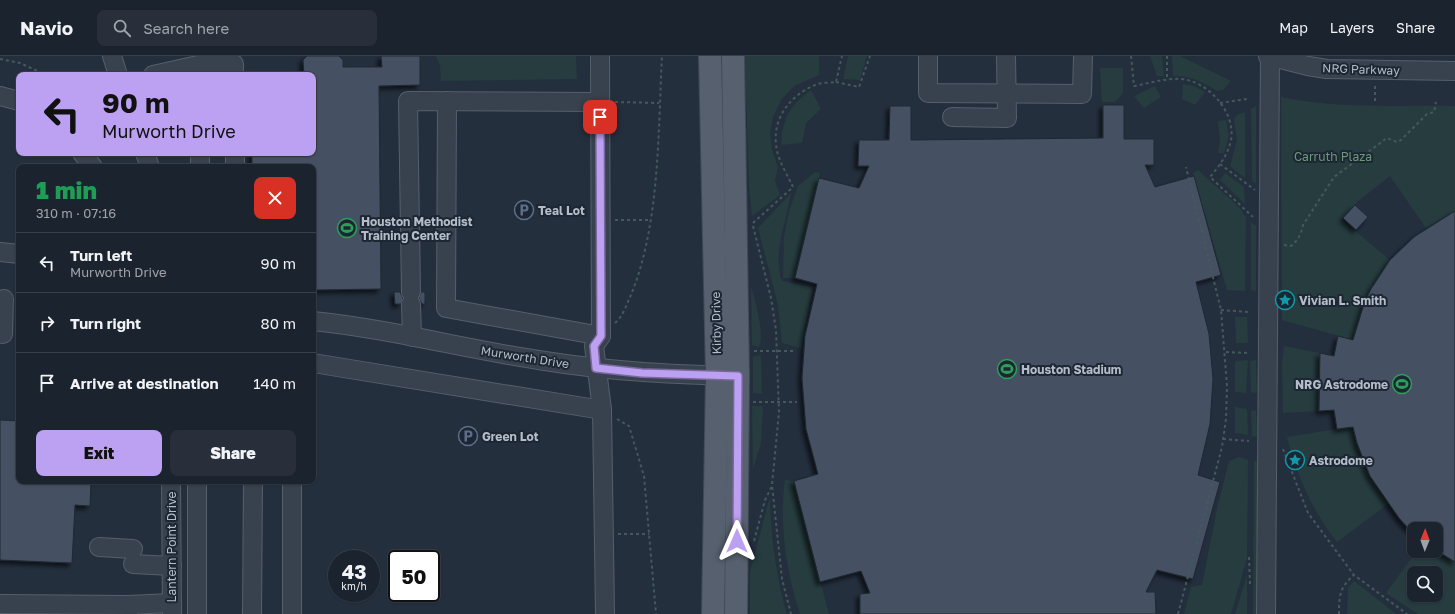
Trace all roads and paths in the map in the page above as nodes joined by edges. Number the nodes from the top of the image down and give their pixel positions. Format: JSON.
{"nodes":[{"id":1,"x":112,"y":56,"type":"edge"},
{"id":2,"x":600,"y":56,"type":"edge"},
{"id":3,"x":662,"y":56,"type":"edge"},
{"id":4,"x":710,"y":56,"type":"edge"},
{"id":5,"x":733,"y":56,"type":"edge"},
{"id":6,"x":842,"y":56,"type":"edge"},
{"id":7,"x":870,"y":56,"type":"edge"},
{"id":8,"x":928,"y":56,"type":"edge"},
{"id":9,"x":1006,"y":56,"type":"edge"},
{"id":10,"x":1083,"y":56,"type":"edge"},
{"id":11,"x":1131,"y":56,"type":"edge"},
{"id":12,"x":1167,"y":56,"type":"edge"},
{"id":13,"x":1269,"y":57,"type":"edge"},
{"id":14,"x":0,"y":59,"type":"edge"},
{"id":15,"x":1308,"y":61,"type":"edge"},
{"id":16,"x":1345,"y":63,"type":"edge"},
{"id":17,"x":198,"y":70,"type":"edge"},
{"id":18,"x":1455,"y":71,"type":"edge"},
{"id":19,"x":39,"y":72,"type":"edge"},
{"id":20,"x":117,"y":72,"type":"edge"},
{"id":21,"x":180,"y":72,"type":"edge"},
{"id":22,"x":234,"y":72,"type":"edge"},
{"id":23,"x":1167,"y":79,"type":"junction"},
{"id":24,"x":836,"y":82,"type":"junction"},
{"id":25,"x":1006,"y":94,"type":"junction"},
{"id":26,"x":1375,"y":95,"type":"dead end"},
{"id":27,"x":0,"y":96,"type":"edge"},
{"id":28,"x":1247,"y":99,"type":"dead end"},
{"id":29,"x":16,"y":100,"type":"edge"},
{"id":30,"x":447,"y":101,"type":"junction"},
{"id":31,"x":1375,"y":101,"type":"dead end"},
{"id":32,"x":600,"y":102,"type":"junction"},
{"id":33,"x":711,"y":102,"type":"junction"},
{"id":34,"x":734,"y":102,"type":"junction"},
{"id":35,"x":1436,"y":102,"type":"dead end"},
{"id":36,"x":659,"y":103,"type":"junction"},
{"id":37,"x":1220,"y":103,"type":"junction"},
{"id":38,"x":952,"y":117,"type":"dead end"},
{"id":39,"x":85,"y":156,"type":"edge"},
{"id":40,"x":91,"y":164,"type":"edge"},
{"id":41,"x":1220,"y":164,"type":"junction"},
{"id":42,"x":1186,"y":167,"type":"dead end"},
{"id":43,"x":1269,"y":200,"type":"junction"},
{"id":44,"x":750,"y":217,"type":"dead end"},
{"id":45,"x":601,"y":220,"type":"junction"},
{"id":46,"x":650,"y":220,"type":"junction"},
{"id":47,"x":753,"y":223,"type":"junction"},
{"id":48,"x":1275,"y":238,"type":"junction"},
{"id":49,"x":0,"y":252,"type":"edge"},
{"id":50,"x":16,"y":254,"type":"edge"},
{"id":51,"x":8,"y":299,"type":"edge"},
{"id":52,"x":1221,"y":310,"type":"junction"},
{"id":53,"x":1249,"y":312,"type":"dead end"},
{"id":54,"x":316,"y":321,"type":"edge"},
{"id":55,"x":3,"y":334,"type":"dead end"},
{"id":56,"x":601,"y":336,"type":"junction"},
{"id":57,"x":412,"y":337,"type":"junction"},
{"id":58,"x":777,"y":350,"type":"junction"},
{"id":59,"x":750,"y":351,"type":"dead end"},
{"id":60,"x":795,"y":351,"type":"dead end"},
{"id":61,"x":1226,"y":352,"type":"junction"},
{"id":62,"x":1249,"y":353,"type":"dead end"},
{"id":63,"x":316,"y":363,"type":"edge"},
{"id":64,"x":596,"y":368,"type":"junction"},
{"id":65,"x":728,"y":376,"type":"junction"},
{"id":66,"x":750,"y":402,"type":"dead end"},
{"id":67,"x":778,"y":402,"type":"junction"},
{"id":68,"x":796,"y":402,"type":"dead end"},
{"id":69,"x":602,"y":410,"type":"junction"},
{"id":70,"x":1223,"y":439,"type":"junction"},
{"id":71,"x":1249,"y":440,"type":"dead end"},
{"id":72,"x":1281,"y":443,"type":"dead end"},
{"id":73,"x":171,"y":484,"type":"edge"},
{"id":74,"x":197,"y":484,"type":"edge"},
{"id":75,"x":253,"y":484,"type":"edge"},
{"id":76,"x":292,"y":484,"type":"edge"},
{"id":77,"x":772,"y":485,"type":"junction"},
{"id":78,"x":604,"y":534,"type":"junction"},
{"id":79,"x":649,"y":534,"type":"junction"},
{"id":80,"x":99,"y":547,"type":"dead end"},
{"id":81,"x":753,"y":548,"type":"dead end"},
{"id":82,"x":172,"y":566,"type":"junction"},
{"id":83,"x":1354,"y":575,"type":"junction"},
{"id":84,"x":0,"y":604,"type":"edge"},
{"id":85,"x":26,"y":609,"type":"edge"},
{"id":86,"x":59,"y":609,"type":"edge"},
{"id":87,"x":93,"y":609,"type":"edge"},
{"id":88,"x":172,"y":609,"type":"edge"},
{"id":89,"x":128,"y":610,"type":"edge"},
{"id":90,"x":197,"y":614,"type":"edge"},
{"id":91,"x":252,"y":614,"type":"edge"},
{"id":92,"x":292,"y":614,"type":"edge"},
{"id":93,"x":606,"y":614,"type":"edge"},
{"id":94,"x":656,"y":614,"type":"edge"},
{"id":95,"x":713,"y":614,"type":"edge"},
{"id":96,"x":736,"y":614,"type":"edge"},
{"id":97,"x":791,"y":614,"type":"edge"},
{"id":98,"x":1178,"y":614,"type":"edge"},
{"id":99,"x":1266,"y":614,"type":"edge"},
{"id":100,"x":1339,"y":614,"type":"edge"},
{"id":101,"x":1407,"y":614,"type":"edge"}],
"edges":[{"from":1,"to":20,"type":"street"},
{"from":2,"to":32,"type":"street"},
{"from":3,"to":36,"type":"path"},
{"from":4,"to":33,"type":"main road","name":"Kirby Drive"},
{"from":5,"to":34,"type":"main road","name":"Kirby Drive"},
{"from":6,"to":24,"type":"path"},
{"from":7,"to":24,"type":"path"},
{"from":8,"to":25,"type":"street"},
{"from":9,"to":25,"type":"street"},
{"from":10,"to":25,"type":"street"},
{"from":11,"to":23,"type":"path"},
{"from":12,"to":23,"type":"path"},
{"from":13,"to":15,"type":"street","name":"NRG Parkway"},
{"from":13,"to":43,"type":"street"},
{"from":14,"to":19,"type":"path"},
{"from":15,"to":16,"type":"street","name":"NRG Parkway"},
{"from":16,"to":18,"type":"street","name":"NRG Parkway"},
{"from":17,"to":21,"type":"street"},
{"from":17,"to":22,"type":"street"},
{"from":23,"to":37,"type":"path"},
{"from":24,"to":47,"type":"path"},
{"from":25,"to":38,"type":"street"},
{"from":26,"to":31,"type":"path"},
{"from":27,"to":29,"type":"street"},
{"from":28,"to":37,"type":"path"},
{"from":30,"to":32,"type":"street"},
{"from":30,"to":56,"type":"street"},
{"from":30,"to":57,"type":"street"},
{"from":32,"to":36,"type":"path"},
{"from":32,"to":45,"type":"street"},
{"from":33,"to":34,"type":"main road"},
{"from":33,"to":65,"type":"main road","name":"Kirby Drive"},
{"from":34,"to":65,"type":"main road","name":"Kirby Drive"},
{"from":35,"to":48,"type":"path"},
{"from":36,"to":46,"type":"path"},
{"from":37,"to":41,"type":"path"},
{"from":39,"to":40,"type":"street"},
{"from":41,"to":43,"type":"path"},
{"from":41,"to":48,"type":"path"},
{"from":42,"to":52,"type":"path"},
{"from":43,"to":48,"type":"street"},
{"from":44,"to":47,"type":"path"},
{"from":45,"to":46,"type":"path"},
{"from":45,"to":56,"type":"street"},
{"from":46,"to":56,"type":"path"},
{"from":47,"to":58,"type":"path"},
{"from":48,"to":99,"type":"street"},
{"from":49,"to":50,"type":"street"},
{"from":51,"to":55,"type":"street"},
{"from":52,"to":53,"type":"path"},
{"from":52,"to":61,"type":"path"},
{"from":54,"to":57,"type":"street","name":"Murworth Drive"},
{"from":56,"to":64,"type":"street"},
{"from":57,"to":64,"type":"street","name":"Murworth Drive"},
{"from":58,"to":59,"type":"path"},
{"from":58,"to":60,"type":"path"},
{"from":58,"to":67,"type":"path"},
{"from":61,"to":62,"type":"path"},
{"from":61,"to":70,"type":"path"},
{"from":63,"to":69,"type":"street"},
{"from":64,"to":65,"type":"street","name":"Murworth Drive"},
{"from":64,"to":69,"type":"street"},
{"from":65,"to":95,"type":"main road","name":"Kirby Drive"},
{"from":65,"to":96,"type":"main road","name":"Kirby Drive"},
{"from":66,"to":67,"type":"path"},
{"from":67,"to":68,"type":"path"},
{"from":67,"to":77,"type":"path"},
{"from":69,"to":78,"type":"street"},
{"from":69,"to":79,"type":"path"},
{"from":70,"to":71,"type":"path"},
{"from":70,"to":98,"type":"path"},
{"from":72,"to":83,"type":"path"},
{"from":73,"to":82,"type":"street","name":"Lantern Point Drive"},
{"from":74,"to":90,"type":"street"},
{"from":75,"to":91,"type":"street"},
{"from":76,"to":92,"type":"street"},
{"from":77,"to":81,"type":"path"},
{"from":77,"to":97,"type":"path"},
{"from":78,"to":79,"type":"path"},
{"from":78,"to":93,"type":"street"},
{"from":79,"to":94,"type":"path"},
{"from":80,"to":82,"type":"street"},
{"from":82,"to":88,"type":"street","name":"Lantern Point Drive"},
{"from":83,"to":100,"type":"path"},
{"from":83,"to":101,"type":"path"},
{"from":84,"to":85,"type":"street"},
{"from":85,"to":86,"type":"street"},
{"from":86,"to":87,"type":"street"},
{"from":87,"to":89,"type":"street"},
{"from":88,"to":89,"type":"street"}]}
